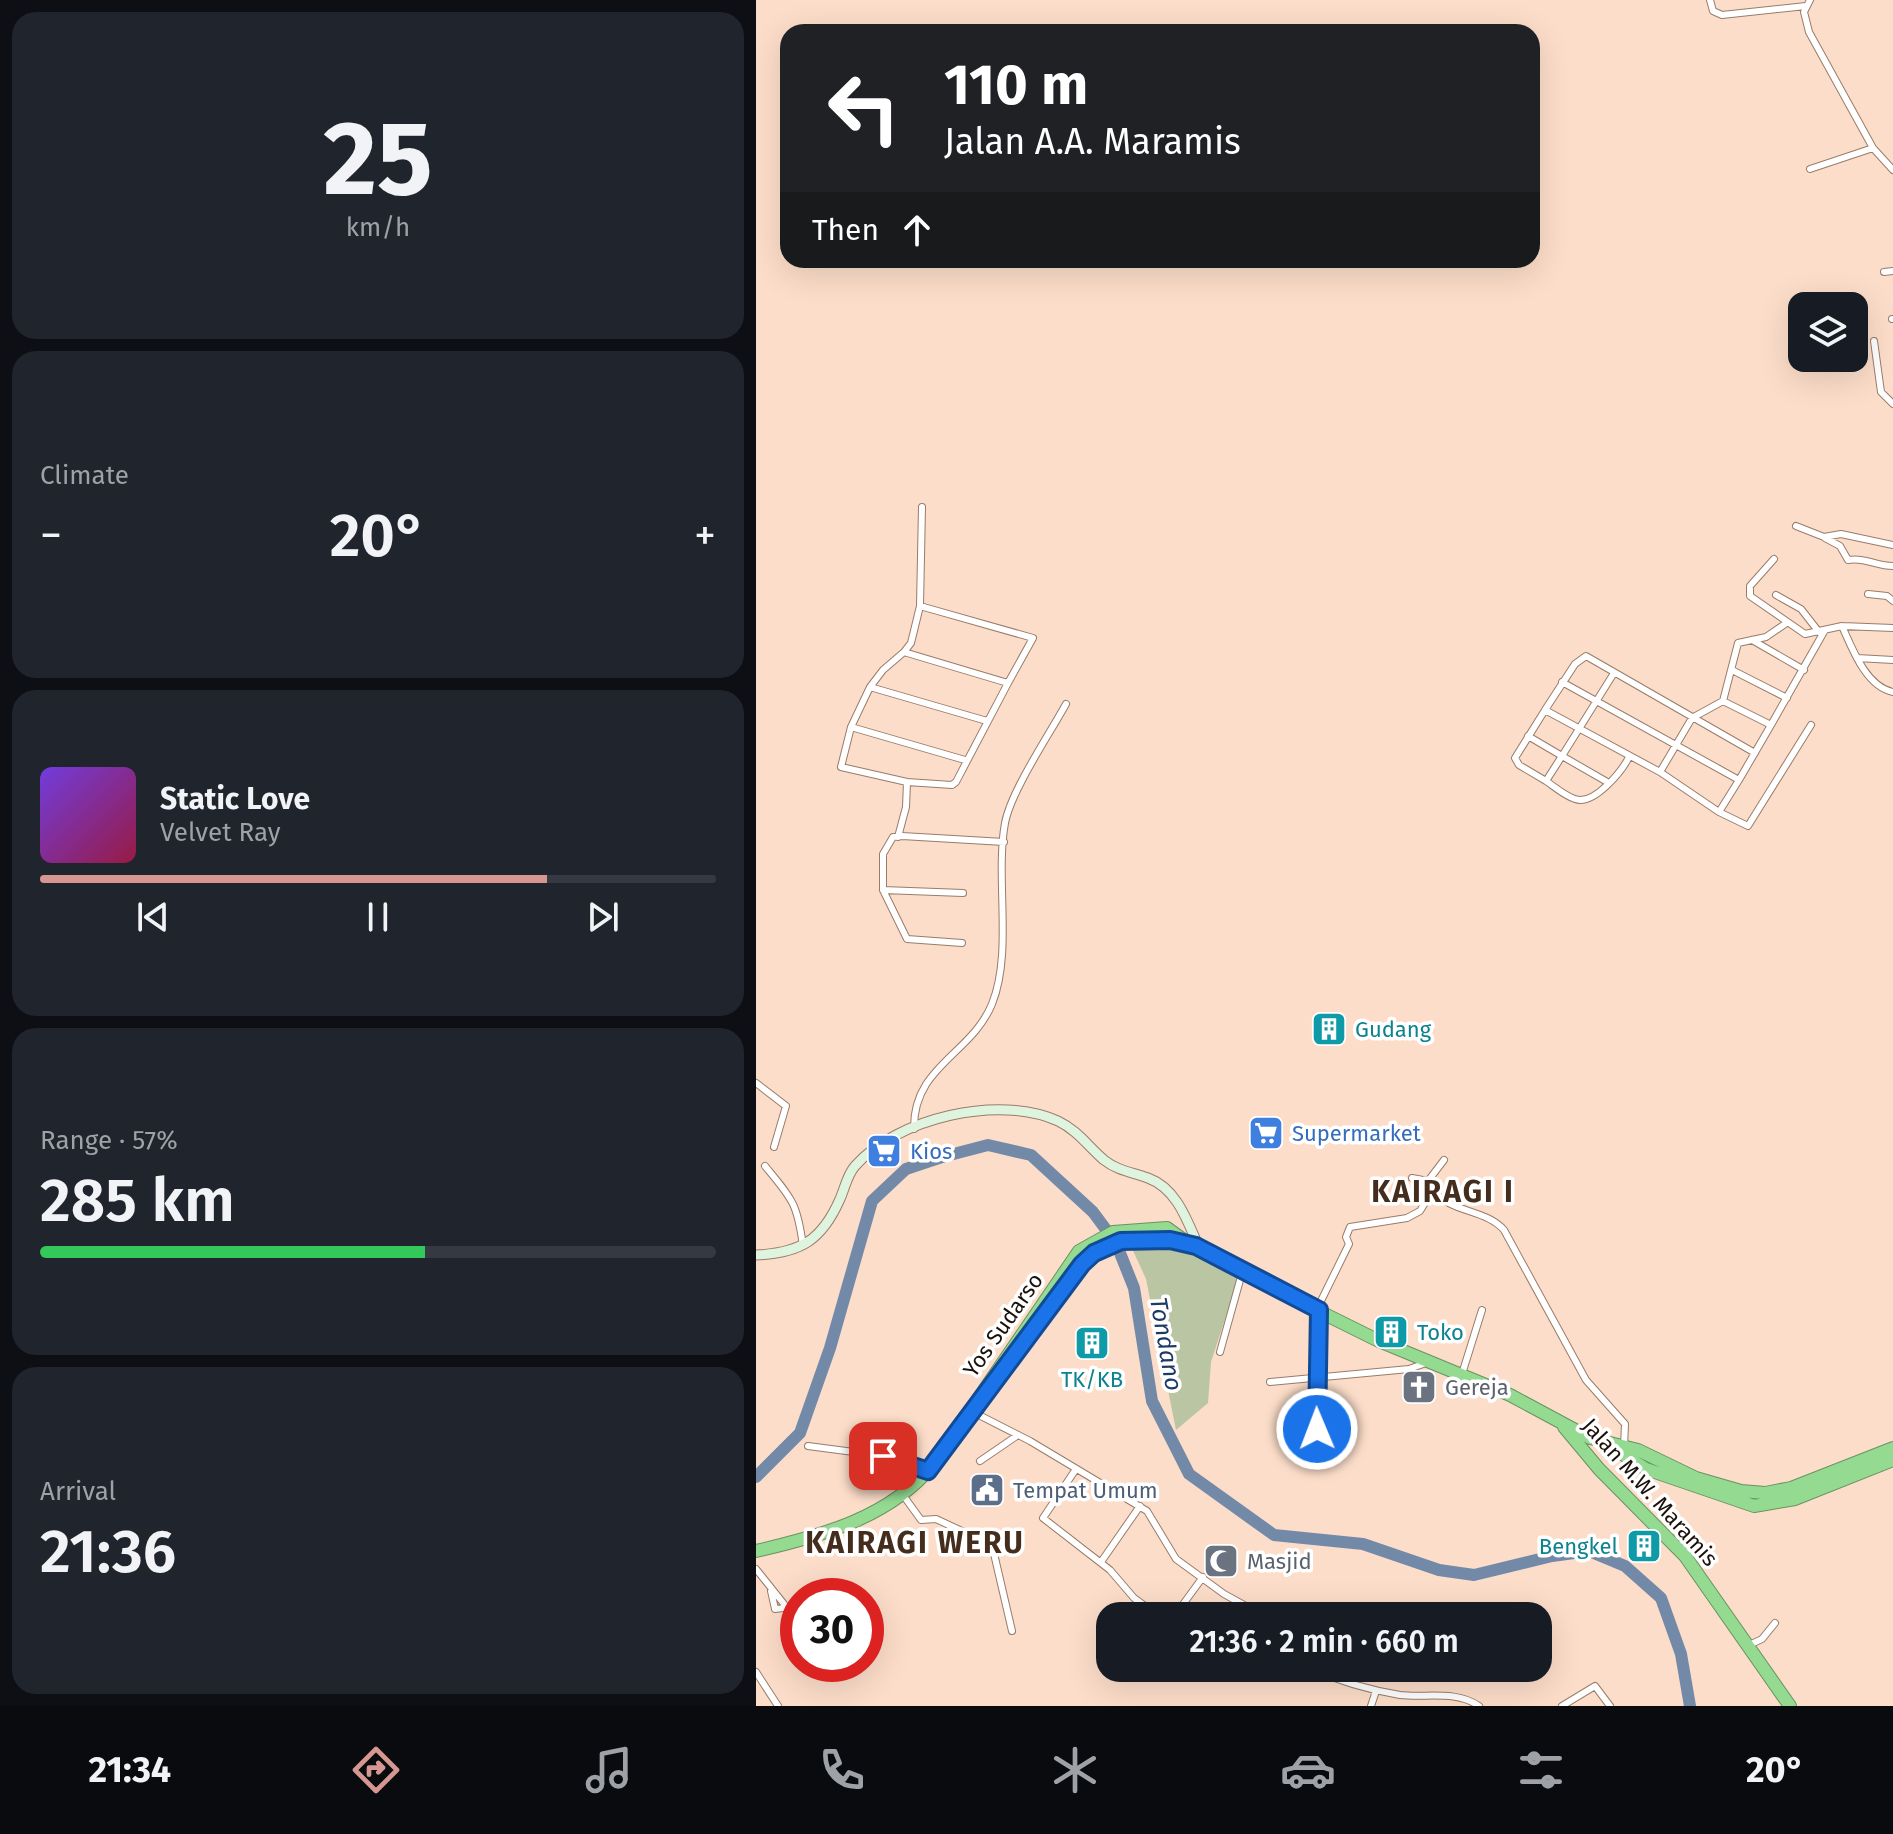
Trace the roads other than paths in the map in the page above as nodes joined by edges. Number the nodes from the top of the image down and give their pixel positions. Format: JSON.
{"nodes":[{"id":1,"x":1710,"y":0,"type":"edge"},
{"id":2,"x":1808,"y":3,"type":"edge"},
{"id":3,"x":1873,"y":148,"type":"junction"},
{"id":4,"x":1810,"y":169,"type":"dead end"},
{"id":5,"x":1893,"y":170,"type":"edge"},
{"id":6,"x":1893,"y":271,"type":"edge"},
{"id":7,"x":1884,"y":272,"type":"dead end"},
{"id":8,"x":1874,"y":341,"type":"dead end"},
{"id":9,"x":1893,"y":404,"type":"edge"},
{"id":10,"x":922,"y":507,"type":"dead end"},
{"id":11,"x":1796,"y":526,"type":"dead end"},
{"id":12,"x":1824,"y":537,"type":"junction"},
{"id":13,"x":1893,"y":545,"type":"edge"},
{"id":14,"x":1774,"y":559,"type":"dead end"},
{"id":15,"x":1893,"y":566,"type":"edge"},
{"id":16,"x":1868,"y":594,"type":"dead end"},
{"id":17,"x":1776,"y":595,"type":"dead end"},
{"id":18,"x":1893,"y":601,"type":"edge"},
{"id":19,"x":920,"y":606,"type":"junction"},
{"id":20,"x":1785,"y":624,"type":"junction"},
{"id":21,"x":1842,"y":626,"type":"junction"},
{"id":22,"x":1893,"y":628,"type":"edge"},
{"id":23,"x":1822,"y":631,"type":"junction"},
{"id":24,"x":1752,"y":640,"type":"junction"},
{"id":25,"x":904,"y":652,"type":"junction"},
{"id":26,"x":1857,"y":658,"type":"junction"},
{"id":27,"x":1893,"y":660,"type":"edge"},
{"id":28,"x":1732,"y":670,"type":"junction"},
{"id":29,"x":1804,"y":670,"type":"junction"},
{"id":30,"x":1614,"y":673,"type":"junction"},
{"id":31,"x":1562,"y":682,"type":"junction"},
{"id":32,"x":1008,"y":683,"type":"junction"},
{"id":33,"x":870,"y":687,"type":"junction"},
{"id":34,"x":1893,"y":692,"type":"edge"},
{"id":35,"x":1787,"y":698,"type":"junction"},
{"id":36,"x":1723,"y":701,"type":"junction"},
{"id":37,"x":1594,"y":702,"type":"junction"},
{"id":38,"x":1066,"y":704,"type":"dead end"},
{"id":39,"x":1545,"y":710,"type":"junction"},
{"id":40,"x":1692,"y":718,"type":"junction"},
{"id":41,"x":987,"y":721,"type":"junction"},
{"id":42,"x":1771,"y":725,"type":"junction"},
{"id":43,"x":1811,"y":725,"type":"dead end"},
{"id":44,"x":851,"y":727,"type":"junction"},
{"id":45,"x":1578,"y":729,"type":"junction"},
{"id":46,"x":1528,"y":736,"type":"junction"},
{"id":47,"x":1674,"y":745,"type":"junction"},
{"id":48,"x":1755,"y":753,"type":"junction"},
{"id":49,"x":1562,"y":756,"type":"junction"},
{"id":50,"x":1629,"y":757,"type":"junction"},
{"id":51,"x":965,"y":760,"type":"junction"},
{"id":52,"x":1660,"y":772,"type":"junction"},
{"id":53,"x":1739,"y":780,"type":"junction"},
{"id":54,"x":1546,"y":781,"type":"junction"},
{"id":55,"x":907,"y":782,"type":"junction"},
{"id":56,"x":1609,"y":783,"type":"junction"},
{"id":57,"x":1719,"y":812,"type":"junction"},
{"id":58,"x":898,"y":837,"type":"junction"},
{"id":59,"x":1004,"y":842,"type":"junction"},
{"id":60,"x":883,"y":890,"type":"junction"},
{"id":61,"x":963,"y":893,"type":"dead end"},
{"id":62,"x":962,"y":943,"type":"dead end"},
{"id":63,"x":756,"y":1083,"type":"edge"},
{"id":64,"x":914,"y":1129,"type":"junction"},
{"id":65,"x":774,"y":1147,"type":"dead end"},
{"id":66,"x":1444,"y":1160,"type":"dead end"},
{"id":67,"x":765,"y":1166,"type":"dead end"},
{"id":68,"x":1412,"y":1178,"type":"dead end"},
{"id":69,"x":1428,"y":1181,"type":"junction"},
{"id":70,"x":1433,"y":1190,"type":"junction"},
{"id":71,"x":803,"y":1246,"type":"junction"},
{"id":72,"x":1194,"y":1247,"type":"junction"},
{"id":73,"x":756,"y":1255,"type":"edge"},
{"id":74,"x":1242,"y":1273,"type":"junction"},
{"id":75,"x":1318,"y":1310,"type":"junction"},
{"id":76,"x":1482,"y":1310,"type":"dead end"},
{"id":77,"x":1220,"y":1352,"type":"dead end"},
{"id":78,"x":1429,"y":1362,"type":"junction"},
{"id":79,"x":1462,"y":1374,"type":"junction"},
{"id":80,"x":1316,"y":1379,"type":"junction"},
{"id":81,"x":1270,"y":1382,"type":"dead end"},
{"id":82,"x":973,"y":1406,"type":"junction"},
{"id":83,"x":1563,"y":1424,"type":"junction"},
{"id":84,"x":1018,"y":1435,"type":"junction"},
{"id":85,"x":808,"y":1446,"type":"dead end"},
{"id":86,"x":1893,"y":1448,"type":"edge"},
{"id":87,"x":1318,"y":1450,"type":"dead end"},
{"id":88,"x":1618,"y":1450,"type":"junction"},
{"id":89,"x":1893,"y":1460,"type":"edge"},
{"id":90,"x":980,"y":1461,"type":"dead end"},
{"id":91,"x":1076,"y":1469,"type":"junction"},
{"id":92,"x":1599,"y":1469,"type":"junction"},
{"id":93,"x":928,"y":1471,"type":"junction"},
{"id":94,"x":1846,"y":1474,"type":"junction"},
{"id":95,"x":903,"y":1495,"type":"junction"},
{"id":96,"x":1140,"y":1506,"type":"junction"},
{"id":97,"x":756,"y":1551,"type":"edge"},
{"id":98,"x":1101,"y":1562,"type":"junction"},
{"id":99,"x":756,"y":1569,"type":"edge"},
{"id":100,"x":1203,"y":1577,"type":"junction"},
{"id":101,"x":771,"y":1591,"type":"dead end"},
{"id":102,"x":1242,"y":1602,"type":"edge"},
{"id":103,"x":1775,"y":1623,"type":"dead end"},
{"id":104,"x":1012,"y":1631,"type":"dead end"},
{"id":105,"x":1747,"y":1646,"type":"junction"},
{"id":106,"x":756,"y":1672,"type":"edge"},
{"id":107,"x":1350,"y":1682,"type":"edge"},
{"id":108,"x":1376,"y":1691,"type":"junction"},
{"id":109,"x":1565,"y":1705,"type":"edge"},
{"id":110,"x":778,"y":1706,"type":"edge"},
{"id":111,"x":1371,"y":1706,"type":"edge"},
{"id":112,"x":1479,"y":1706,"type":"edge"},
{"id":113,"x":1610,"y":1706,"type":"edge"},
{"id":114,"x":1790,"y":1706,"type":"edge"}],
"edges":[{"from":1,"to":2,"type":"street"},
{"from":2,"to":3,"type":"street"},
{"from":3,"to":4,"type":"street"},
{"from":3,"to":5,"type":"street"},
{"from":6,"to":7,"type":"street"},
{"from":8,"to":9,"type":"street"},
{"from":10,"to":19,"type":"street"},
{"from":11,"to":12,"type":"street"},
{"from":12,"to":13,"type":"street"},
{"from":12,"to":15,"type":"street"},
{"from":14,"to":20,"type":"street"},
{"from":16,"to":18,"type":"street"},
{"from":17,"to":23,"type":"street"},
{"from":19,"to":25,"type":"street"},
{"from":19,"to":32,"type":"street"},
{"from":20,"to":23,"type":"street"},
{"from":20,"to":24,"type":"street"},
{"from":21,"to":22,"type":"street"},
{"from":21,"to":23,"type":"street"},
{"from":21,"to":26,"type":"street"},
{"from":23,"to":29,"type":"street"},
{"from":24,"to":28,"type":"street"},
{"from":24,"to":29,"type":"street"},
{"from":25,"to":32,"type":"street"},
{"from":25,"to":33,"type":"street"},
{"from":26,"to":27,"type":"street"},
{"from":26,"to":34,"type":"street"},
{"from":28,"to":35,"type":"street"},
{"from":28,"to":36,"type":"street"},
{"from":29,"to":35,"type":"street"},
{"from":30,"to":31,"type":"street"},
{"from":30,"to":37,"type":"street"},
{"from":30,"to":40,"type":"street"},
{"from":31,"to":37,"type":"street"},
{"from":31,"to":39,"type":"street"},
{"from":32,"to":41,"type":"street"},
{"from":33,"to":41,"type":"street"},
{"from":33,"to":44,"type":"street"},
{"from":35,"to":42,"type":"street"},
{"from":36,"to":40,"type":"street"},
{"from":36,"to":42,"type":"street"},
{"from":37,"to":45,"type":"street"},
{"from":37,"to":47,"type":"street"},
{"from":38,"to":59,"type":"street"},
{"from":39,"to":45,"type":"street"},
{"from":39,"to":46,"type":"street"},
{"from":40,"to":47,"type":"street"},
{"from":40,"to":48,"type":"street"},
{"from":41,"to":51,"type":"street"},
{"from":42,"to":48,"type":"street"},
{"from":43,"to":57,"type":"street"},
{"from":44,"to":51,"type":"street"},
{"from":44,"to":55,"type":"street"},
{"from":45,"to":49,"type":"street"},
{"from":45,"to":50,"type":"street"},
{"from":46,"to":49,"type":"street"},
{"from":46,"to":54,"type":"street"},
{"from":47,"to":52,"type":"street"},
{"from":47,"to":53,"type":"street"},
{"from":48,"to":53,"type":"street"},
{"from":49,"to":54,"type":"street"},
{"from":49,"to":56,"type":"street"},
{"from":50,"to":52,"type":"street"},
{"from":50,"to":56,"type":"street"},
{"from":51,"to":55,"type":"street"},
{"from":52,"to":57,"type":"street"},
{"from":53,"to":57,"type":"street"},
{"from":54,"to":56,"type":"street"},
{"from":55,"to":58,"type":"street"},
{"from":58,"to":59,"type":"street"},
{"from":58,"to":60,"type":"street"},
{"from":59,"to":64,"type":"street"},
{"from":60,"to":61,"type":"street"},
{"from":60,"to":62,"type":"street"},
{"from":63,"to":65,"type":"street"},
{"from":64,"to":71,"type":"main road"},
{"from":64,"to":72,"type":"main road"},
{"from":66,"to":69,"type":"street"},
{"from":67,"to":71,"type":"street"},
{"from":68,"to":69,"type":"street"},
{"from":69,"to":70,"type":"street"},
{"from":70,"to":75,"type":"street"},
{"from":70,"to":88,"type":"street"},
{"from":71,"to":73,"type":"main road"},
{"from":72,"to":74,"type":"highway"},
{"from":72,"to":82,"type":"highway","name":"Yos Sudarso"},
{"from":74,"to":75,"type":"highway"},
{"from":74,"to":77,"type":"street"},
{"from":75,"to":78,"type":"highway"},
{"from":75,"to":80,"type":"street"},
{"from":76,"to":79,"type":"street"},
{"from":78,"to":79,"type":"highway"},
{"from":78,"to":80,"type":"street"},
{"from":79,"to":83,"type":"highway"},
{"from":80,"to":81,"type":"street"},
{"from":80,"to":87,"type":"street"},
{"from":82,"to":84,"type":"street"},
{"from":82,"to":93,"type":"highway","name":"Yos Sudarso"},
{"from":83,"to":88,"type":"highway"},
{"from":83,"to":92,"type":"highway","name":"Jalan M.W. Maramis"},
{"from":84,"to":90,"type":"street"},
{"from":84,"to":91,"type":"street"},
{"from":85,"to":93,"type":"street"},
{"from":86,"to":94,"type":"highway"},
{"from":88,"to":92,"type":"highway"},
{"from":88,"to":94,"type":"highway"},
{"from":89,"to":94,"type":"highway"},
{"from":91,"to":96,"type":"street"},
{"from":91,"to":98,"type":"street"},
{"from":92,"to":105,"type":"highway","name":"Jalan M.W. Maramis"},
{"from":93,"to":95,"type":"highway","name":"Yos Sudarso"},
{"from":95,"to":97,"type":"highway","name":"Yos Sudarso"},
{"from":95,"to":104,"type":"street"},
{"from":96,"to":98,"type":"street"},
{"from":96,"to":100,"type":"street"},
{"from":98,"to":100,"type":"street"},
{"from":99,"to":101,"type":"street"},
{"from":100,"to":102,"type":"street"},
{"from":103,"to":105,"type":"street"},
{"from":105,"to":114,"type":"highway","name":"Jalan M.W. Maramis"},
{"from":106,"to":110,"type":"street"},
{"from":107,"to":108,"type":"street"},
{"from":108,"to":111,"type":"street"},
{"from":108,"to":112,"type":"street"},
{"from":109,"to":113,"type":"street"}]}
